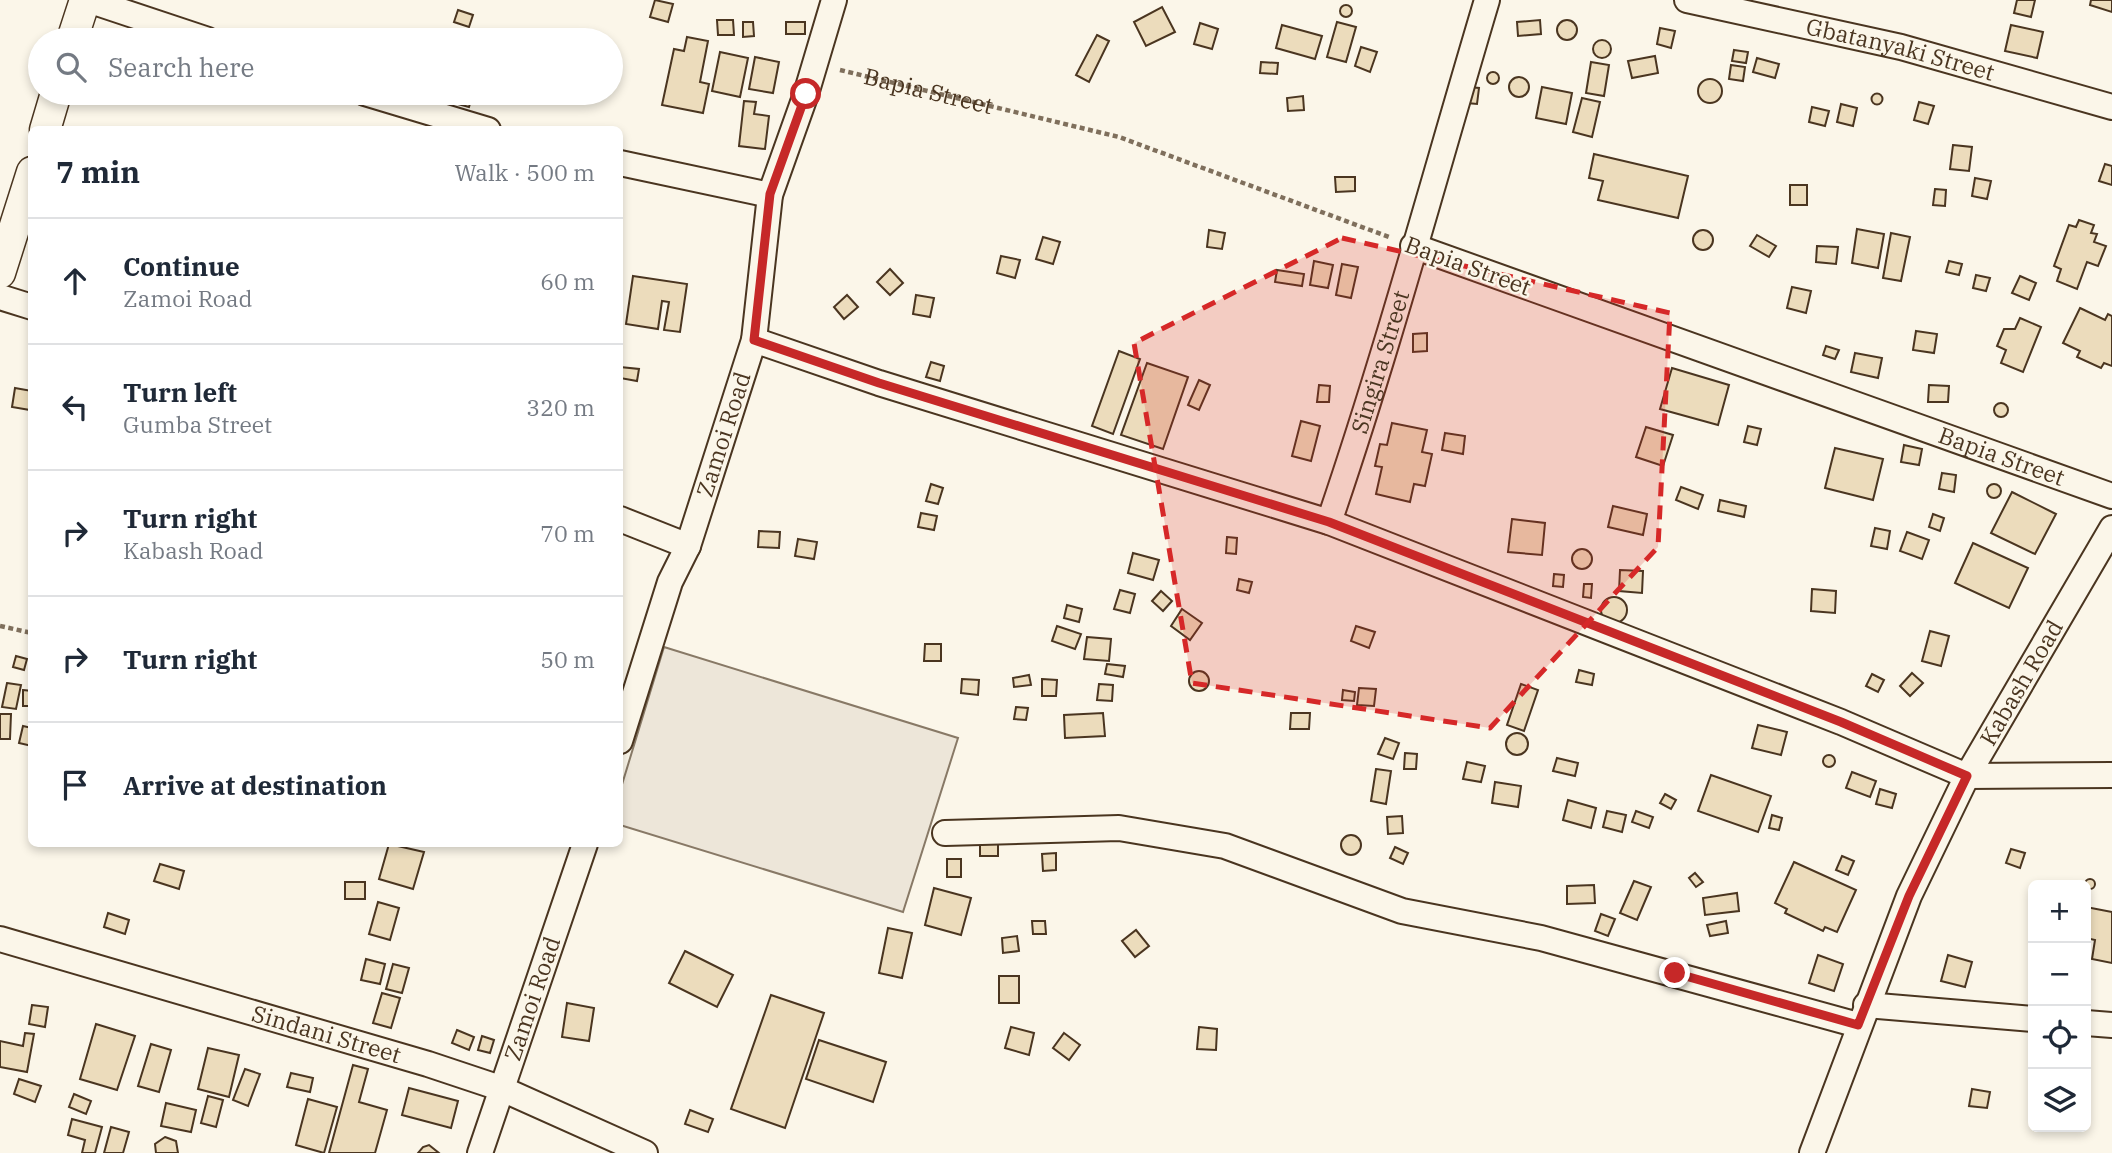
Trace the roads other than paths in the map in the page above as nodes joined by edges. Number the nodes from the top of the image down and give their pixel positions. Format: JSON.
{"nodes":[{"id":1,"x":86,"y":0,"type":"edge"},
{"id":2,"x":834,"y":0,"type":"edge"},
{"id":3,"x":1488,"y":0,"type":"edge"},
{"id":4,"x":1687,"y":0,"type":"edge"},
{"id":5,"x":76,"y":28,"type":"edge"},
{"id":6,"x":171,"y":28,"type":"edge"},
{"id":7,"x":52,"y":105,"type":"edge"},
{"id":8,"x":405,"y":105,"type":"edge"},
{"id":9,"x":2112,"y":107,"type":"edge"},
{"id":10,"x":46,"y":126,"type":"edge"},
{"id":11,"x":475,"y":126,"type":"edge"},
{"id":12,"x":623,"y":164,"type":"edge"},
{"id":13,"x":28,"y":185,"type":"edge"},
{"id":14,"x":770,"y":194,"type":"junction"},
{"id":15,"x":1413,"y":246,"type":"junction"},
{"id":16,"x":0,"y":273,"type":"edge"},
{"id":17,"x":0,"y":297,"type":"edge"},
{"id":18,"x":28,"y":306,"type":"edge"},
{"id":19,"x":754,"y":340,"type":"junction"},
{"id":20,"x":2112,"y":496,"type":"edge"},
{"id":21,"x":623,"y":520,"type":"edge"},
{"id":22,"x":1329,"y":522,"type":"junction"},
{"id":23,"x":2112,"y":528,"type":"edge"},
{"id":24,"x":688,"y":546,"type":"junction"},
{"id":25,"x":623,"y":731,"type":"edge"},
{"id":26,"x":2112,"y":775,"type":"edge"},
{"id":27,"x":1967,"y":776,"type":"junction"},
{"id":28,"x":945,"y":833,"type":"dead end"},
{"id":29,"x":584,"y":847,"type":"edge"},
{"id":30,"x":0,"y":939,"type":"edge"},
{"id":31,"x":1862,"y":1015,"type":"junction"},
{"id":32,"x":2028,"y":1019,"type":"edge"},
{"id":33,"x":2091,"y":1023,"type":"edge"},
{"id":34,"x":2112,"y":1025,"type":"edge"},
{"id":35,"x":500,"y":1088,"type":"junction"},
{"id":36,"x":480,"y":1153,"type":"edge"},
{"id":37,"x":645,"y":1153,"type":"edge"},
{"id":38,"x":1812,"y":1153,"type":"edge"}],
"edges":[{"from":1,"to":5,"type":"street"},
{"from":1,"to":6,"type":"street"},
{"from":2,"to":14,"type":"street","name":"Zamoi Road"},
{"from":3,"to":15,"type":"street","name":"Singira Street"},
{"from":4,"to":9,"type":"street","name":"Gbatanyaki Street"},
{"from":7,"to":10,"type":"street"},
{"from":8,"to":11,"type":"street"},
{"from":12,"to":14,"type":"street"},
{"from":13,"to":16,"type":"street"},
{"from":14,"to":19,"type":"street","name":"Zamoi Road"},
{"from":15,"to":20,"type":"street","name":"Bapia Street"},
{"from":15,"to":22,"type":"street","name":"Singira Street"},
{"from":17,"to":18,"type":"street"},
{"from":19,"to":22,"type":"street"},
{"from":19,"to":24,"type":"street","name":"Zamoi Road"},
{"from":21,"to":24,"type":"street"},
{"from":22,"to":27,"type":"street"},
{"from":23,"to":27,"type":"street","name":"Kabash Road"},
{"from":24,"to":25,"type":"street","name":"Zamoi Road"},
{"from":26,"to":27,"type":"street"},
{"from":27,"to":31,"type":"street","name":"Kabash Road"},
{"from":28,"to":31,"type":"street"},
{"from":29,"to":35,"type":"street","name":"Zamoi Road"},
{"from":30,"to":35,"type":"street","name":"Sindani Street"},
{"from":31,"to":32,"type":"street"},
{"from":31,"to":38,"type":"street","name":"Kabash Road"},
{"from":33,"to":34,"type":"street"},
{"from":35,"to":36,"type":"street","name":"Zamoi Road"},
{"from":35,"to":37,"type":"street","name":"Sindani Street"}]}
